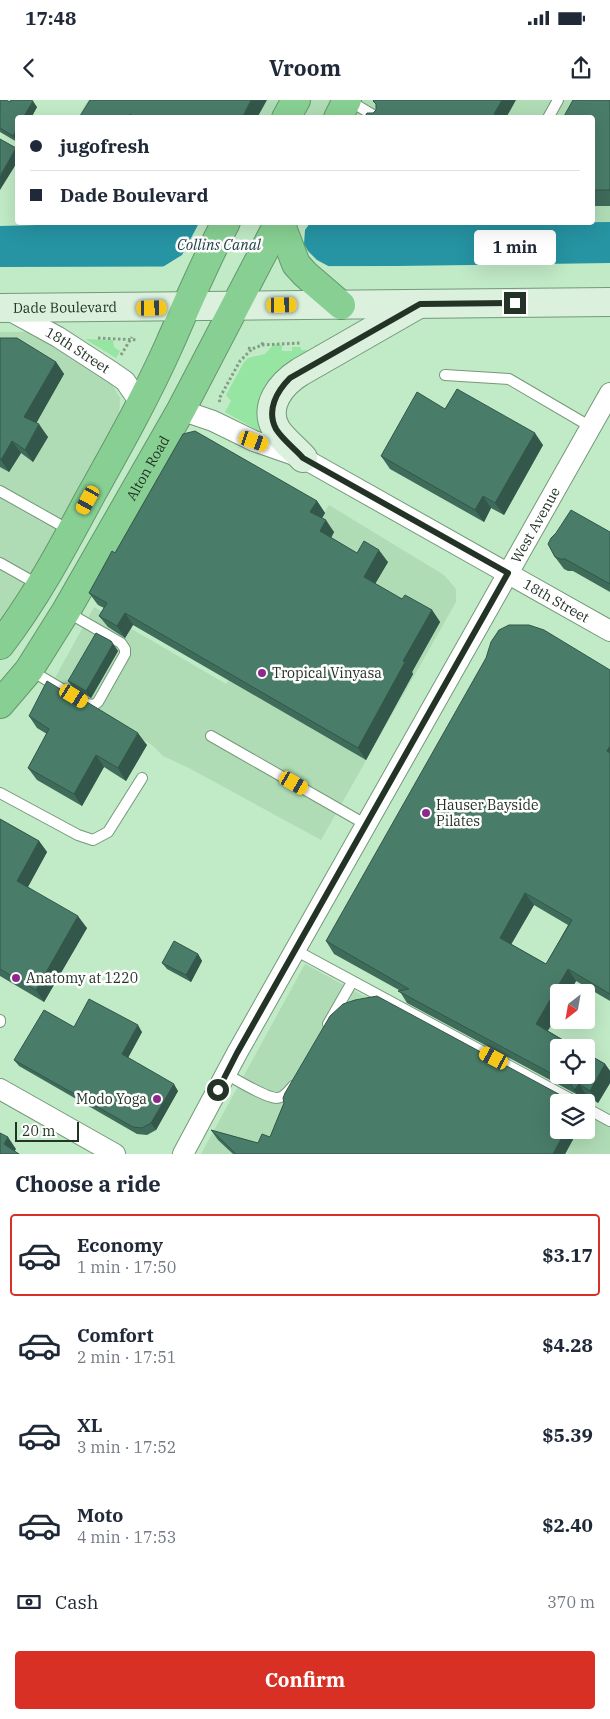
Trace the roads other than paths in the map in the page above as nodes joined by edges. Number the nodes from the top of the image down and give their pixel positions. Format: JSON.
{"nodes":[{"id":1,"x":296,"y":100,"type":"edge"},
{"id":2,"x":348,"y":100,"type":"edge"},
{"id":3,"x":558,"y":100,"type":"edge"},
{"id":4,"x":288,"y":115,"type":"edge"},
{"id":5,"x":340,"y":115,"type":"edge"},
{"id":6,"x":373,"y":115,"type":"edge"},
{"id":7,"x":550,"y":115,"type":"edge"},
{"id":8,"x":224,"y":225,"type":"edge"},
{"id":9,"x":277,"y":225,"type":"edge"},
{"id":10,"x":280,"y":225,"type":"edge"},
{"id":11,"x":610,"y":302,"type":"edge"},
{"id":12,"x":420,"y":304,"type":"junction"},
{"id":13,"x":341,"y":305,"type":"junction"},
{"id":14,"x":235,"y":306,"type":"junction"},
{"id":15,"x":185,"y":307,"type":"junction"},
{"id":16,"x":3,"y":308,"type":"edge"},
{"id":17,"x":445,"y":375,"type":"dead end"},
{"id":18,"x":610,"y":393,"type":"edge"},
{"id":19,"x":141,"y":404,"type":"junction"},
{"id":20,"x":181,"y":410,"type":"junction"},
{"id":21,"x":591,"y":426,"type":"junction"},
{"id":22,"x":303,"y":458,"type":"junction"},
{"id":23,"x":0,"y":491,"type":"edge"},
{"id":24,"x":72,"y":531,"type":"junction"},
{"id":25,"x":0,"y":563,"type":"edge"},
{"id":26,"x":508,"y":573,"type":"junction"},
{"id":27,"x":41,"y":586,"type":"junction"},
{"id":28,"x":66,"y":611,"type":"junction"},
{"id":29,"x":610,"y":631,"type":"edge"},
{"id":30,"x":0,"y":645,"type":"edge"},
{"id":31,"x":29,"y":670,"type":"junction"},
{"id":32,"x":0,"y":704,"type":"edge"},
{"id":33,"x":211,"y":736,"type":"dead end"},
{"id":34,"x":142,"y":778,"type":"dead end"},
{"id":35,"x":0,"y":793,"type":"edge"},
{"id":36,"x":365,"y":824,"type":"junction"},
{"id":37,"x":295,"y":950,"type":"junction"},
{"id":38,"x":352,"y":982,"type":"junction"},
{"id":39,"x":324,"y":1031,"type":"edge"},
{"id":40,"x":226,"y":1074,"type":"junction"},
{"id":41,"x":296,"y":1080,"type":"edge"},
{"id":42,"x":0,"y":1089,"type":"edge"},
{"id":43,"x":561,"y":1094,"type":"edge"},
{"id":44,"x":595,"y":1113,"type":"edge"},
{"id":45,"x":610,"y":1121,"type":"edge"},
{"id":46,"x":115,"y":1154,"type":"edge"},
{"id":47,"x":183,"y":1154,"type":"edge"}],
"edges":[{"from":1,"to":4,"type":"highway"},
{"from":2,"to":5,"type":"highway"},
{"from":2,"to":6,"type":"lane"},
{"from":3,"to":7,"type":"lane"},
{"from":8,"to":15,"type":"highway"},
{"from":9,"to":14,"type":"highway","name":"Alton Road"},
{"from":10,"to":13,"type":"highway"},
{"from":11,"to":12,"type":"main road","name":"Dade Boulevard"},
{"from":12,"to":13,"type":"main road","name":"Dade Boulevard"},
{"from":12,"to":22,"type":"main road"},
{"from":13,"to":14,"type":"main road","name":"Dade Boulevard"},
{"from":14,"to":15,"type":"main road","name":"Dade Boulevard"},
{"from":14,"to":20,"type":"highway","name":"Alton Road"},
{"from":15,"to":16,"type":"main road","name":"Dade Boulevard"},
{"from":15,"to":19,"type":"highway"},
{"from":16,"to":19,"type":"street","name":"18th Street"},
{"from":17,"to":21,"type":"lane"},
{"from":18,"to":21,"type":"street","name":"West Avenue"},
{"from":19,"to":24,"type":"highway"},
{"from":20,"to":22,"type":"street","name":"18th Street"},
{"from":20,"to":28,"type":"highway","name":"Alton Road"},
{"from":21,"to":26,"type":"street","name":"West Avenue"},
{"from":22,"to":26,"type":"street","name":"18th Street"},
{"from":23,"to":24,"type":"lane"},
{"from":24,"to":27,"type":"highway"},
{"from":25,"to":27,"type":"lane"},
{"from":26,"to":29,"type":"street","name":"18th Street"},
{"from":26,"to":36,"type":"street","name":"West Avenue"},
{"from":27,"to":30,"type":"highway"},
{"from":28,"to":31,"type":"highway","name":"Alton Road"},
{"from":28,"to":31,"type":"lane"},
{"from":31,"to":32,"type":"highway","name":"Alton Road"},
{"from":33,"to":36,"type":"lane"},
{"from":34,"to":35,"type":"lane"},
{"from":36,"to":37,"type":"street","name":"West Avenue"},
{"from":37,"to":38,"type":"lane"},
{"from":37,"to":40,"type":"street","name":"West Avenue"},
{"from":38,"to":39,"type":"lane"},
{"from":38,"to":43,"type":"lane"},
{"from":40,"to":41,"type":"lane"},
{"from":40,"to":47,"type":"street","name":"West Avenue"},
{"from":42,"to":46,"type":"street"},
{"from":44,"to":45,"type":"lane"}]}
